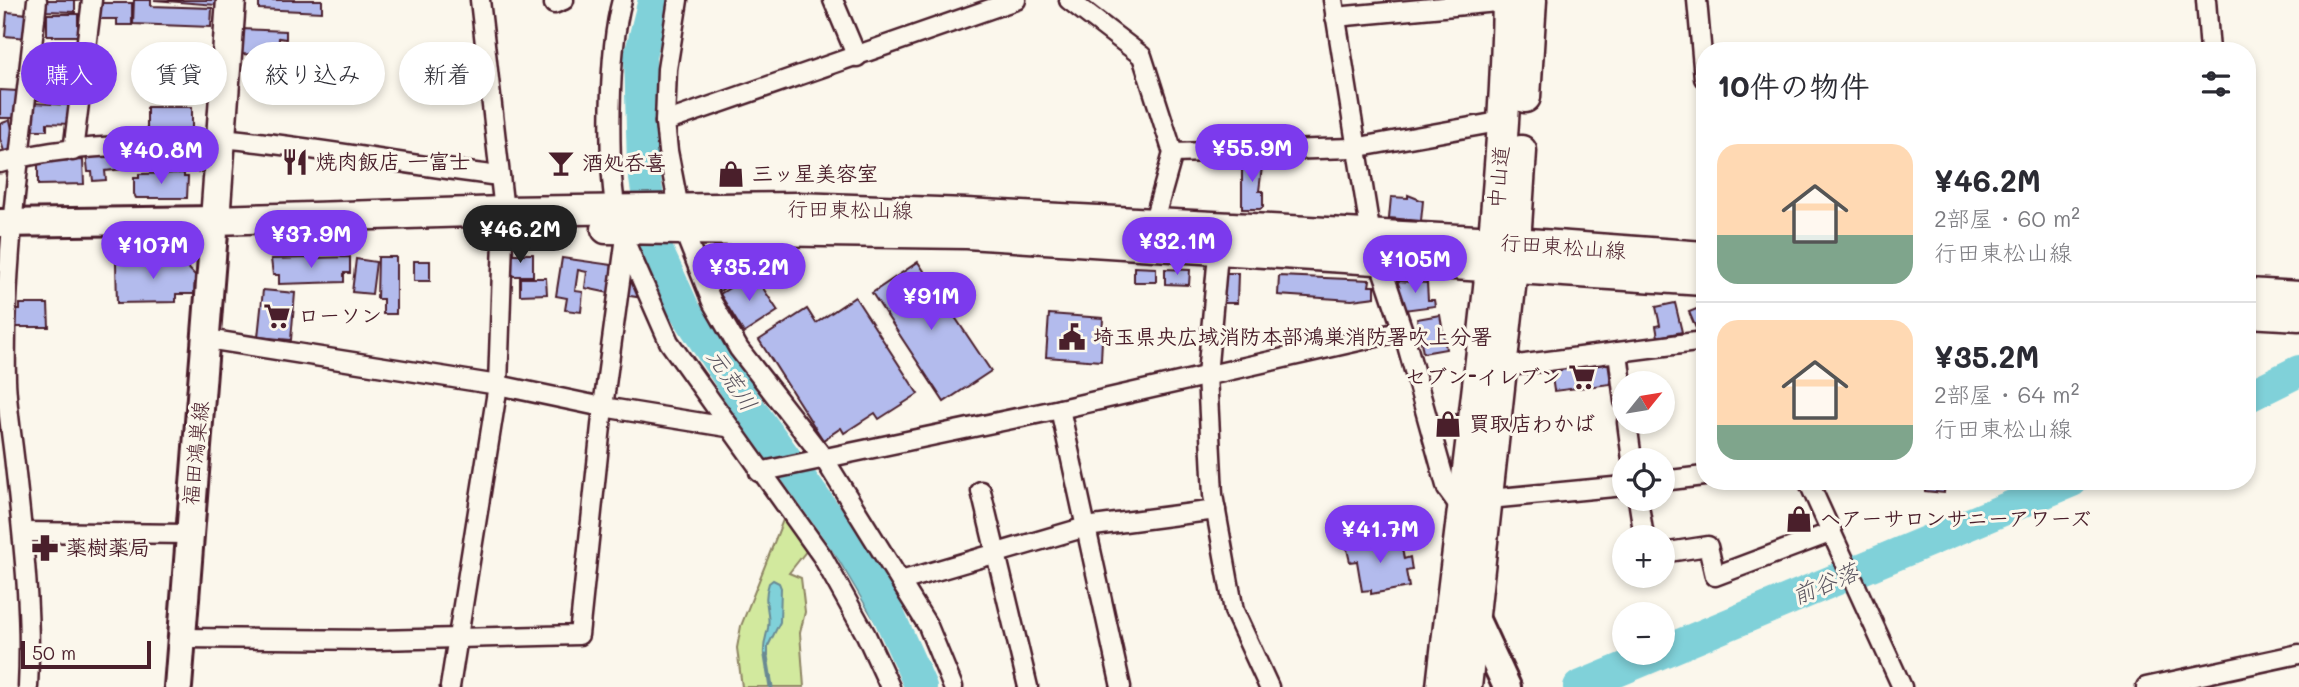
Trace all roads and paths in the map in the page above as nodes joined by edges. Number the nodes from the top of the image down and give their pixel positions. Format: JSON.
{"nodes":[{"id":1,"x":37,"y":0,"type":"edge"},
{"id":2,"x":92,"y":0,"type":"edge"},
{"id":3,"x":231,"y":0,"type":"edge"},
{"id":4,"x":480,"y":0,"type":"edge"},
{"id":5,"x":622,"y":0,"type":"edge"},
{"id":6,"x":678,"y":0,"type":"edge"},
{"id":7,"x":832,"y":0,"type":"edge"},
{"id":8,"x":1016,"y":0,"type":"edge"},
{"id":9,"x":1069,"y":0,"type":"edge"},
{"id":10,"x":1516,"y":0,"type":"edge"},
{"id":11,"x":1697,"y":0,"type":"edge"},
{"id":12,"x":2206,"y":0,"type":"edge"},
{"id":13,"x":1334,"y":8,"type":"edge"},
{"id":14,"x":962,"y":9,"type":"edge"},
{"id":15,"x":1701,"y":42,"type":"edge"},
{"id":16,"x":2209,"y":42,"type":"edge"},
{"id":17,"x":857,"y":57,"type":"junction"},
{"id":18,"x":1504,"y":121,"type":"junction"},
{"id":19,"x":665,"y":122,"type":"junction"},
{"id":20,"x":222,"y":142,"type":"junction"},
{"id":21,"x":1354,"y":148,"type":"junction"},
{"id":22,"x":73,"y":151,"type":"junction"},
{"id":23,"x":1173,"y":153,"type":"junction"},
{"id":24,"x":21,"y":156,"type":"junction"},
{"id":25,"x":1,"y":160,"type":"edge"},
{"id":26,"x":500,"y":176,"type":"junction"},
{"id":27,"x":679,"y":219,"type":"junction"},
{"id":28,"x":503,"y":220,"type":"junction"},
{"id":29,"x":623,"y":224,"type":"junction"},
{"id":30,"x":215,"y":227,"type":"junction"},
{"id":31,"x":5,"y":231,"type":"edge"},
{"id":32,"x":1150,"y":235,"type":"junction"},
{"id":33,"x":1219,"y":239,"type":"junction"},
{"id":34,"x":1375,"y":248,"type":"junction"},
{"id":35,"x":1503,"y":255,"type":"junction"},
{"id":36,"x":1696,"y":256,"type":"edge"},
{"id":37,"x":1696,"y":280,"type":"edge"},
{"id":38,"x":2256,"y":294,"type":"edge"},
{"id":39,"x":2299,"y":296,"type":"edge"},
{"id":40,"x":2256,"y":314,"type":"edge"},
{"id":41,"x":2299,"y":316,"type":"edge"},
{"id":42,"x":1403,"y":331,"type":"junction"},
{"id":43,"x":207,"y":339,"type":"junction"},
{"id":44,"x":1696,"y":342,"type":"edge"},
{"id":45,"x":1618,"y":352,"type":"junction"},
{"id":46,"x":1502,"y":366,"type":"junction"},
{"id":47,"x":1620,"y":371,"type":"edge"},
{"id":48,"x":1207,"y":375,"type":"junction"},
{"id":49,"x":498,"y":385,"type":"junction"},
{"id":50,"x":603,"y":407,"type":"junction"},
{"id":51,"x":1060,"y":409,"type":"junction"},
{"id":52,"x":727,"y":427,"type":"junction"},
{"id":53,"x":823,"y":457,"type":"junction"},
{"id":54,"x":759,"y":472,"type":"junction"},
{"id":55,"x":1696,"y":477,"type":"edge"},
{"id":56,"x":1675,"y":479,"type":"edge"},
{"id":57,"x":1612,"y":487,"type":"edge"},
{"id":58,"x":1812,"y":490,"type":"edge"},
{"id":59,"x":981,"y":491,"type":"dead end"},
{"id":60,"x":1476,"y":505,"type":"junction"},
{"id":61,"x":1216,"y":510,"type":"junction"},
{"id":62,"x":1087,"y":527,"type":"junction"},
{"id":63,"x":23,"y":532,"type":"junction"},
{"id":64,"x":1832,"y":532,"type":"junction"},
{"id":65,"x":188,"y":534,"type":"junction"},
{"id":66,"x":1675,"y":551,"type":"edge"},
{"id":67,"x":997,"y":553,"type":"junction"},
{"id":68,"x":901,"y":581,"type":"junction"},
{"id":69,"x":1475,"y":618,"type":"junction"},
{"id":70,"x":458,"y":637,"type":"junction"},
{"id":71,"x":181,"y":638,"type":"junction"},
{"id":72,"x":2299,"y":654,"type":"edge"},
{"id":73,"x":2197,"y":682,"type":"edge"},
{"id":74,"x":1507,"y":686,"type":"edge"},
{"id":75,"x":28,"y":687,"type":"edge"},
{"id":76,"x":178,"y":687,"type":"edge"},
{"id":77,"x":450,"y":687,"type":"edge"},
{"id":78,"x":890,"y":687,"type":"edge"},
{"id":79,"x":953,"y":687,"type":"edge"},
{"id":80,"x":1028,"y":687,"type":"edge"},
{"id":81,"x":1121,"y":687,"type":"edge"},
{"id":82,"x":1269,"y":687,"type":"edge"},
{"id":83,"x":1442,"y":687,"type":"edge"},
{"id":84,"x":1466,"y":687,"type":"edge"},
{"id":85,"x":1902,"y":687,"type":"edge"},
{"id":86,"x":2146,"y":687,"type":"edge"}],
"edges":[{"from":1,"to":24,"type":"street"},
{"from":2,"to":22,"type":"street"},
{"from":3,"to":20,"type":"main road"},
{"from":4,"to":26,"type":"street"},
{"from":5,"to":29,"type":"street"},
{"from":6,"to":19,"type":"street"},
{"from":7,"to":17,"type":"street"},
{"from":8,"to":14,"type":"street"},
{"from":9,"to":23,"type":"street"},
{"from":10,"to":13,"type":"street"},
{"from":10,"to":18,"type":"highway","name":"中山道"},
{"from":10,"to":35,"type":"highway","name":"中山道"},
{"from":11,"to":15,"type":"street"},
{"from":12,"to":16,"type":"street"},
{"from":13,"to":21,"type":"street"},
{"from":14,"to":17,"type":"street"},
{"from":17,"to":19,"type":"street"},
{"from":18,"to":21,"type":"street"},
{"from":18,"to":35,"type":"highway","name":"中山道"},
{"from":19,"to":27,"type":"street"},
{"from":20,"to":22,"type":"street"},
{"from":20,"to":26,"type":"street"},
{"from":20,"to":30,"type":"main road"},
{"from":21,"to":23,"type":"street"},
{"from":21,"to":34,"type":"street"},
{"from":22,"to":24,"type":"street"},
{"from":23,"to":32,"type":"street"},
{"from":24,"to":25,"type":"street"},
{"from":24,"to":31,"type":"street"},
{"from":26,"to":28,"type":"street"},
{"from":27,"to":29,"type":"main road","name":"行田東松山線"},
{"from":27,"to":32,"type":"main road","name":"行田東松山線"},
{"from":27,"to":53,"type":"street"},
{"from":28,"to":29,"type":"main road","name":"行田東松山線"},
{"from":28,"to":30,"type":"main road","name":"行田東松山線"},
{"from":28,"to":49,"type":"street"},
{"from":29,"to":50,"type":"street"},
{"from":29,"to":52,"type":"street"},
{"from":30,"to":31,"type":"main road"},
{"from":30,"to":43,"type":"main road","name":"福田鴻巣線"},
{"from":31,"to":63,"type":"street"},
{"from":32,"to":33,"type":"main road","name":"行田東松山線"},
{"from":33,"to":34,"type":"main road","name":"行田東松山線"},
{"from":33,"to":48,"type":"street"},
{"from":34,"to":35,"type":"main road","name":"行田東松山線"},
{"from":34,"to":42,"type":"street"},
{"from":35,"to":36,"type":"main road","name":"行田東松山線"},
{"from":35,"to":37,"type":"main road","name":"行田東松山線"},
{"from":35,"to":46,"type":"highway","name":"中山道"},
{"from":35,"to":60,"type":"highway","name":"中山道"},
{"from":38,"to":39,"type":"main road"},
{"from":40,"to":41,"type":"main road"},
{"from":42,"to":48,"type":"street"},
{"from":42,"to":60,"type":"street"},
{"from":43,"to":49,"type":"street"},
{"from":43,"to":65,"type":"main road","name":"福田鴻巣線"},
{"from":44,"to":45,"type":"street"},
{"from":45,"to":46,"type":"street"},
{"from":45,"to":47,"type":"street"},
{"from":46,"to":60,"type":"highway","name":"中山道"},
{"from":48,"to":51,"type":"street"},
{"from":48,"to":61,"type":"street"},
{"from":49,"to":50,"type":"street"},
{"from":49,"to":70,"type":"street"},
{"from":50,"to":52,"type":"street"},
{"from":50,"to":70,"type":"street"},
{"from":51,"to":53,"type":"street"},
{"from":51,"to":62,"type":"street"},
{"from":52,"to":54,"type":"street"},
{"from":53,"to":54,"type":"street"},
{"from":53,"to":68,"type":"street"},
{"from":54,"to":78,"type":"street"},
{"from":55,"to":56,"type":"street"},
{"from":57,"to":60,"type":"street"},
{"from":58,"to":64,"type":"street"},
{"from":59,"to":67,"type":"street"},
{"from":60,"to":69,"type":"highway","name":"中山道"},
{"from":60,"to":83,"type":"highway","name":"中山道"},
{"from":61,"to":62,"type":"street"},
{"from":61,"to":82,"type":"street"},
{"from":62,"to":67,"type":"street"},
{"from":62,"to":81,"type":"street"},
{"from":63,"to":65,"type":"street"},
{"from":63,"to":75,"type":"street"},
{"from":64,"to":66,"type":"street"},
{"from":64,"to":85,"type":"street"},
{"from":65,"to":71,"type":"main road","name":"福田鴻巣線"},
{"from":67,"to":68,"type":"street"},
{"from":67,"to":80,"type":"street"},
{"from":68,"to":79,"type":"street"},
{"from":69,"to":74,"type":"main road"},
{"from":69,"to":84,"type":"highway","name":"中山道"},
{"from":70,"to":71,"type":"street"},
{"from":70,"to":77,"type":"street"},
{"from":71,"to":76,"type":"main road","name":"福田鴻巣線"},
{"from":72,"to":73,"type":"street"},
{"from":73,"to":86,"type":"street"}]}
